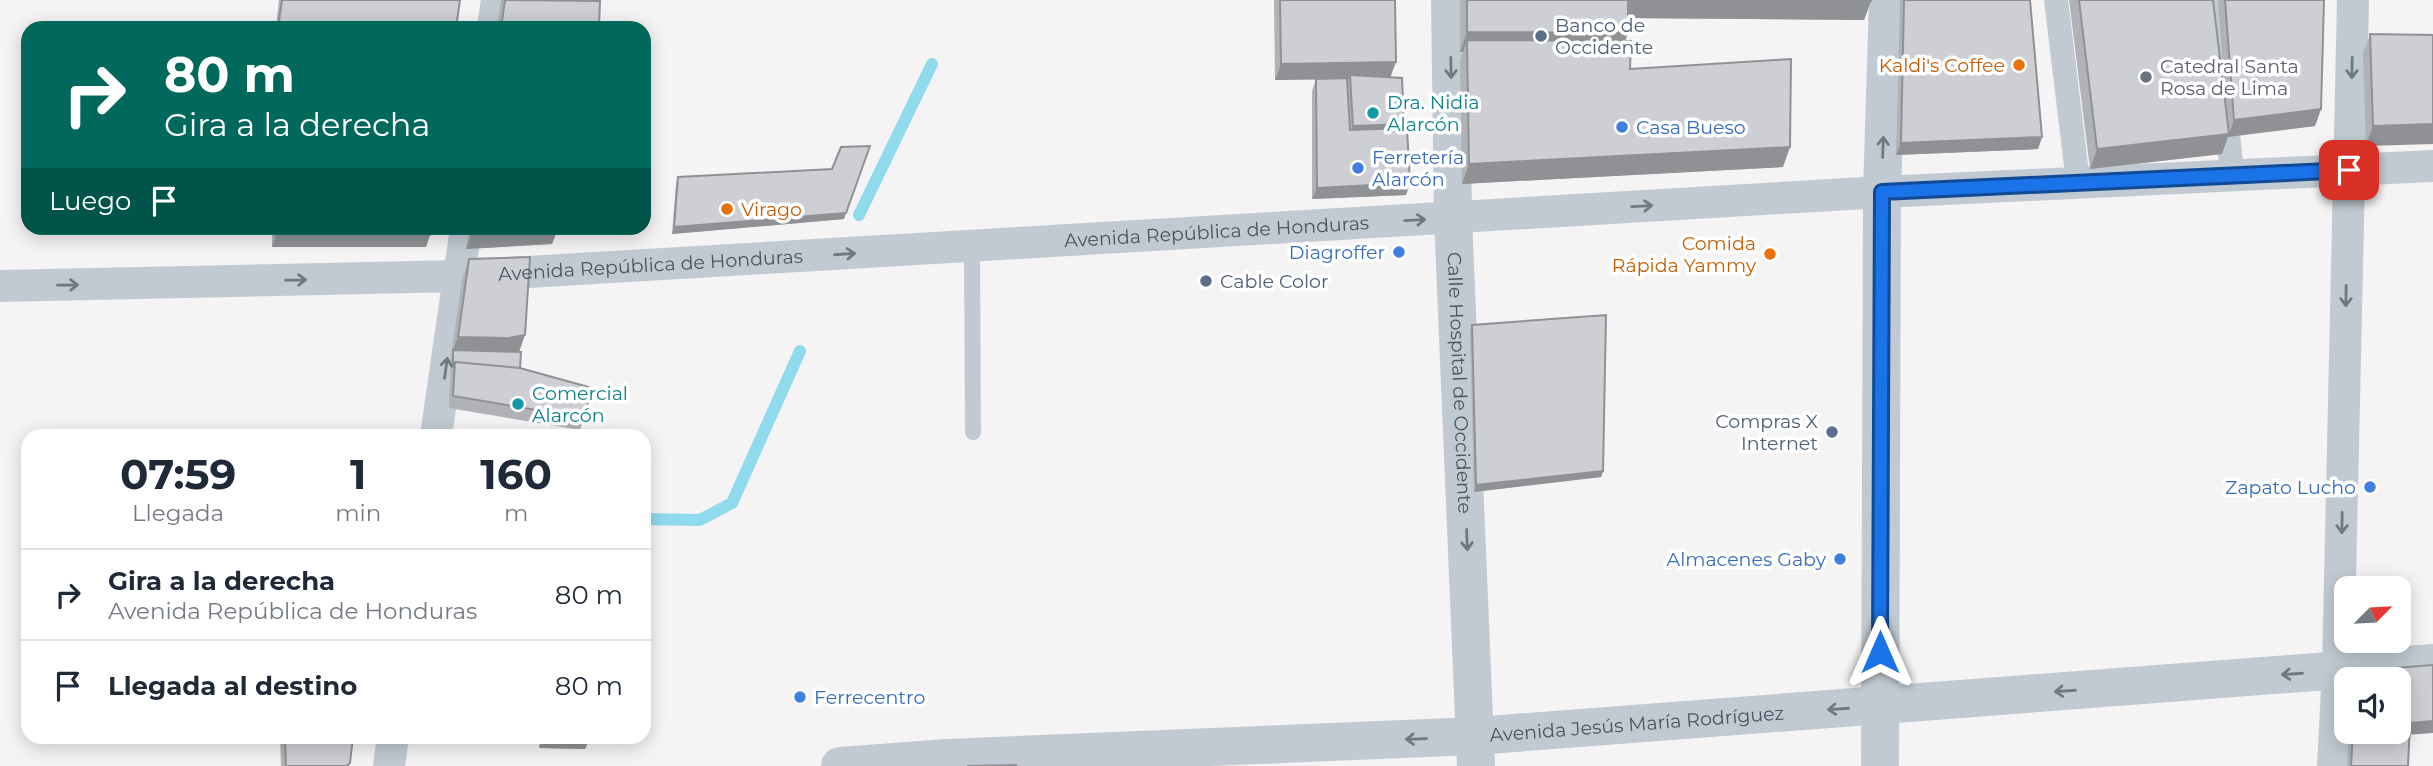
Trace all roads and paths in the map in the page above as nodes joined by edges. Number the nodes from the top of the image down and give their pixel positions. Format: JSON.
{"nodes":[{"id":1,"x":497,"y":0,"type":"edge"},
{"id":2,"x":1450,"y":0,"type":"edge"},
{"id":3,"x":1888,"y":0,"type":"edge"},
{"id":4,"x":2056,"y":0,"type":"edge"},
{"id":5,"x":2214,"y":0,"type":"edge"},
{"id":6,"x":2353,"y":0,"type":"edge"},
{"id":7,"x":494,"y":21,"type":"edge"},
{"id":8,"x":2433,"y":166,"type":"edge"},
{"id":9,"x":2349,"y":170,"type":"junction"},
{"id":10,"x":2232,"y":175,"type":"junction"},
{"id":11,"x":2078,"y":182,"type":"junction"},
{"id":12,"x":1882,"y":192,"type":"junction"},
{"id":13,"x":1453,"y":217,"type":"junction"},
{"id":14,"x":465,"y":235,"type":"edge"},
{"id":15,"x":972,"y":247,"type":"junction"},
{"id":16,"x":459,"y":276,"type":"junction"},
{"id":17,"x":0,"y":286,"type":"edge"},
{"id":18,"x":437,"y":429,"type":"edge"},
{"id":19,"x":973,"y":432,"type":"dead end"},
{"id":20,"x":2433,"y":663,"type":"edge"},
{"id":21,"x":2339,"y":667,"type":"edge"},
{"id":22,"x":2379,"y":667,"type":"edge"},
{"id":23,"x":2334,"y":670,"type":"edge"},
{"id":24,"x":1880,"y":706,"type":"junction"},
{"id":25,"x":392,"y":744,"type":"edge"},
{"id":26,"x":2334,"y":744,"type":"edge"},
{"id":27,"x":1476,"y":751,"type":"edge"},
{"id":28,"x":947,"y":762,"type":"edge"},
{"id":29,"x":389,"y":766,"type":"edge"},
{"id":30,"x":840,"y":766,"type":"edge"},
{"id":31,"x":1880,"y":766,"type":"edge"},
{"id":32,"x":2333,"y":766,"type":"edge"}],
"edges":[{"from":1,"to":7,"type":"street"},
{"from":2,"to":13,"type":"street","name":"Calle Hospital de Occidente","one_way":true},
{"from":12,"to":3,"type":"street","one_way":true},
{"from":4,"to":11,"type":"street"},
{"from":5,"to":10,"type":"street"},
{"from":6,"to":9,"type":"street","one_way":true},
{"from":8,"to":9,"type":"street","name":"Avenida República de Honduras"},
{"from":9,"to":10,"type":"street","name":"Avenida República de Honduras"},
{"from":9,"to":21,"type":"street","one_way":true},
{"from":10,"to":11,"type":"street","name":"Avenida República de Honduras"},
{"from":11,"to":12,"type":"street","name":"Avenida República de Honduras"},
{"from":13,"to":12,"type":"street","name":"Avenida República de Honduras","one_way":true},
{"from":12,"to":24,"type":"street"},
{"from":15,"to":13,"type":"street","name":"Avenida República de Honduras","one_way":true},
{"from":13,"to":27,"type":"street","name":"Calle Hospital de Occidente","one_way":true},
{"from":14,"to":16,"type":"street"},
{"from":16,"to":15,"type":"street","name":"Avenida República de Honduras","one_way":true},
{"from":15,"to":19,"type":"lane"},
{"from":17,"to":16,"type":"street","name":"Avenida República de Honduras","one_way":true},
{"from":18,"to":16,"type":"street","one_way":true},
{"from":20,"to":22,"type":"street","name":"Avenida Jesús María Rodríguez"},
{"from":23,"to":24,"type":"street","name":"Avenida Jesús María Rodríguez","one_way":true},
{"from":24,"to":27,"type":"street","name":"Avenida Jesús María Rodríguez","one_way":true},
{"from":24,"to":31,"type":"street"},
{"from":25,"to":29,"type":"street"},
{"from":26,"to":32,"type":"street"},
{"from":27,"to":28,"type":"street","name":"Avenida Jesús María Rodríguez","one_way":true},
{"from":28,"to":30,"type":"street","name":"Avenida Jesús María Rodríguez"}]}
